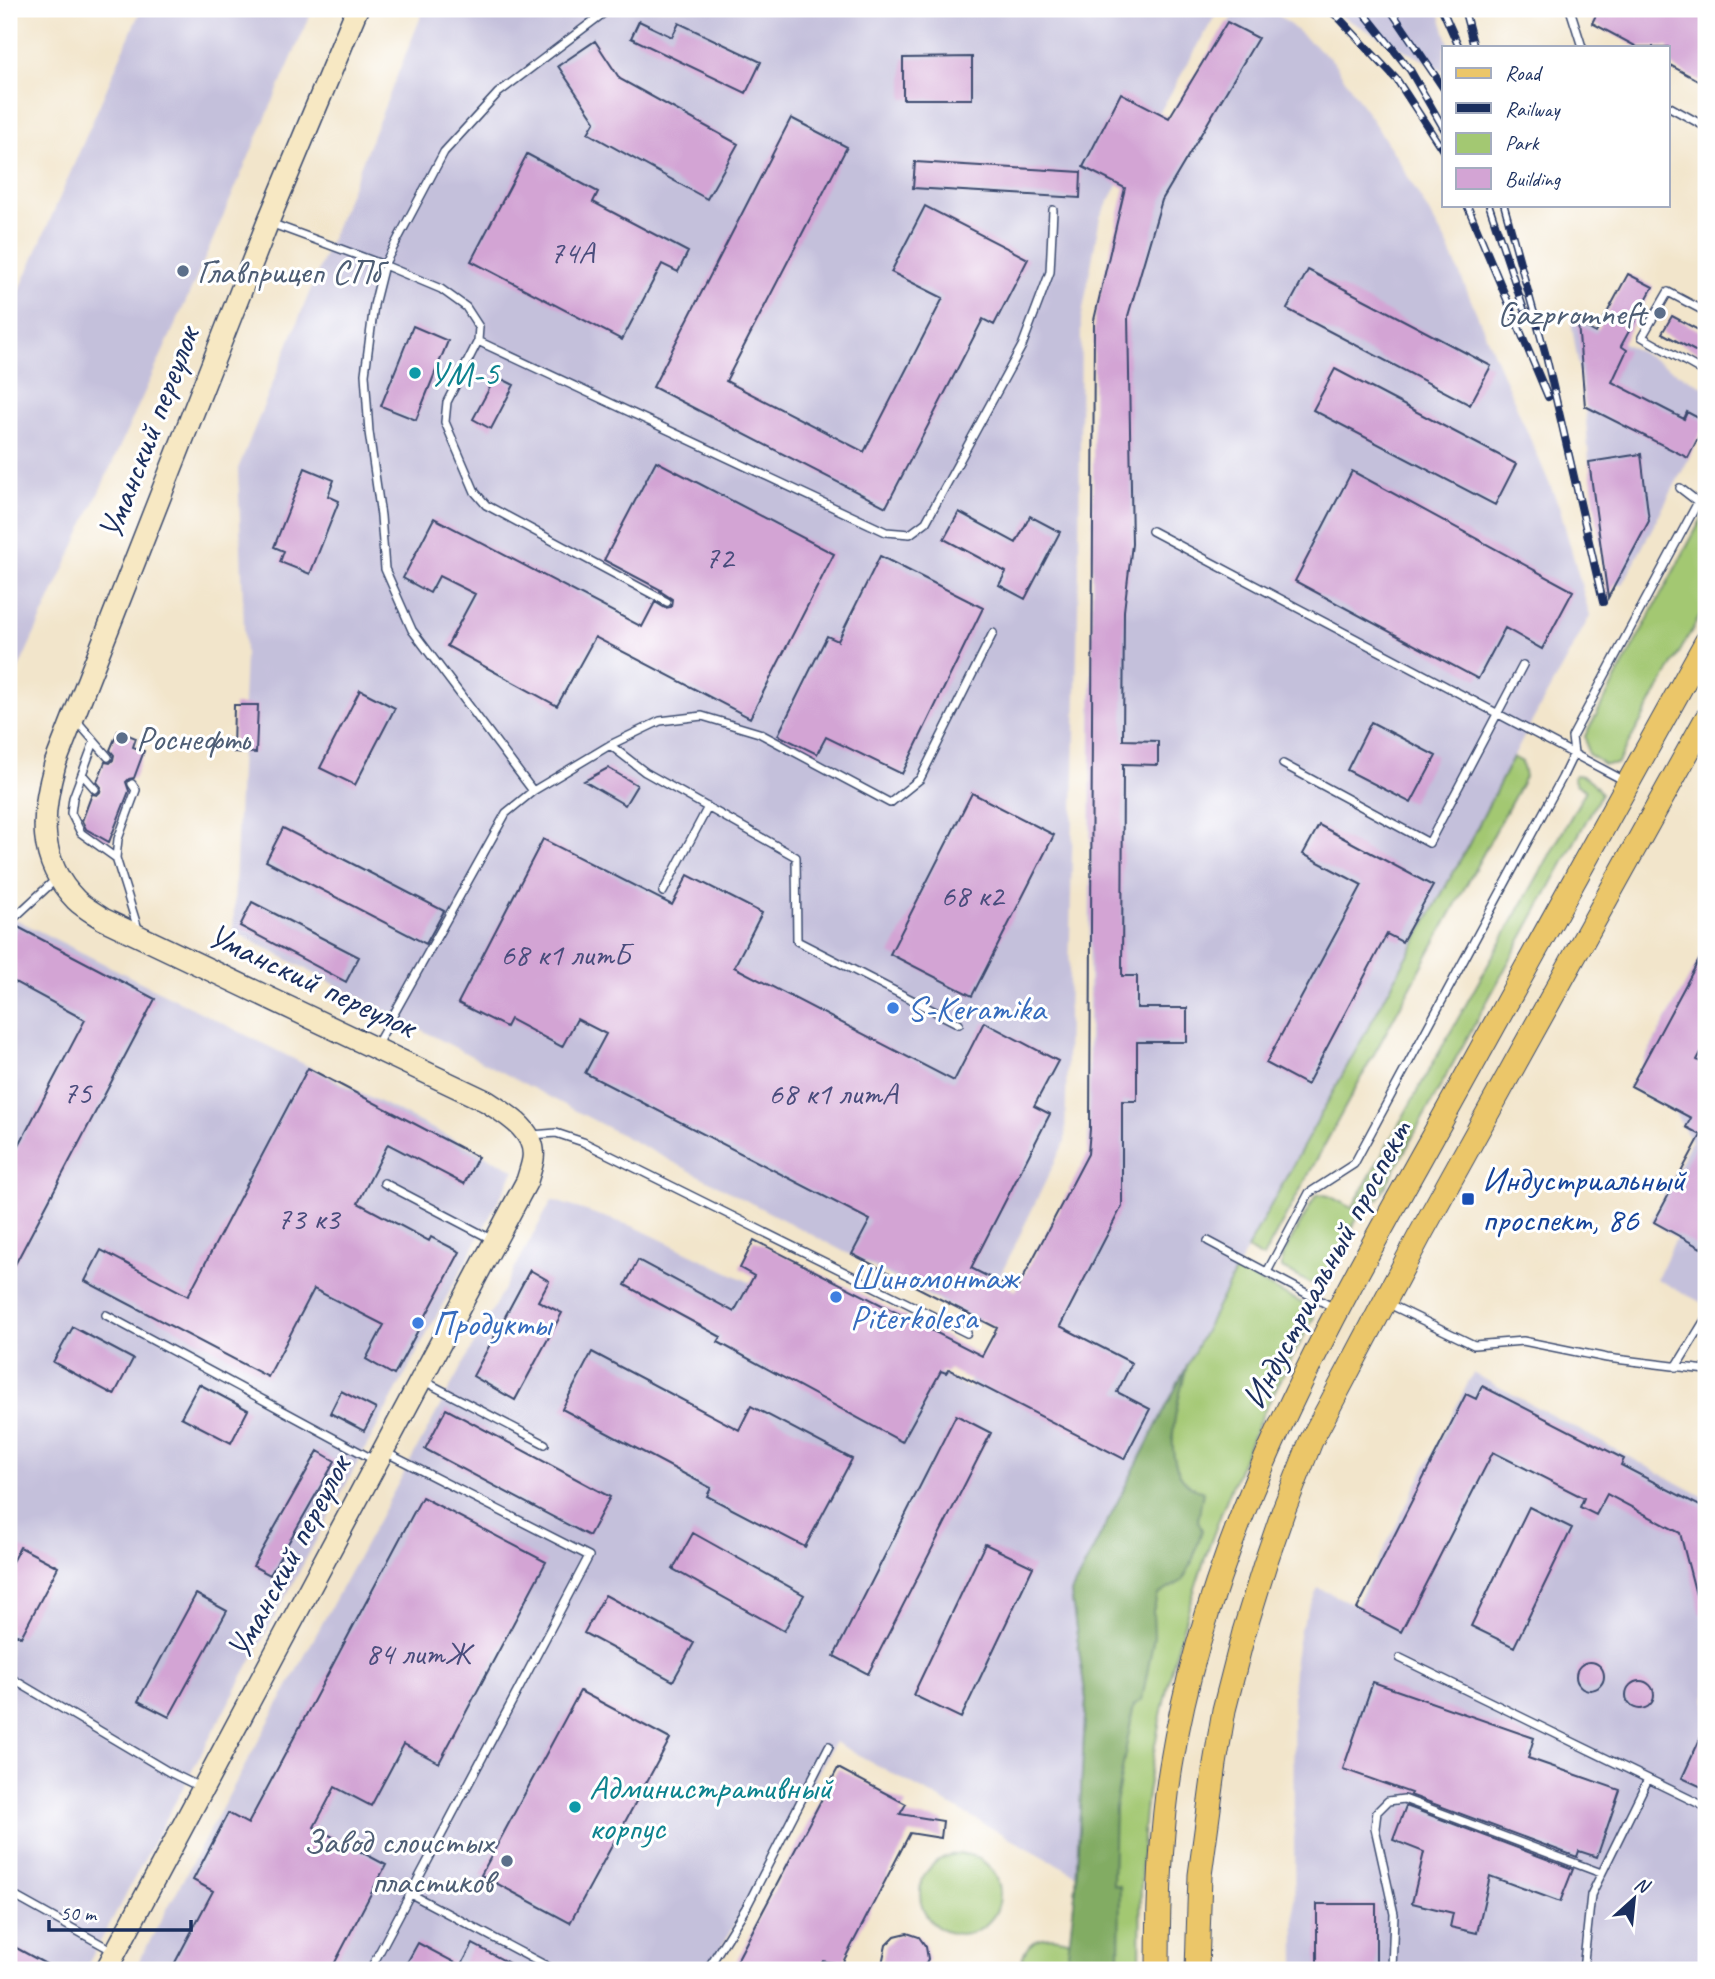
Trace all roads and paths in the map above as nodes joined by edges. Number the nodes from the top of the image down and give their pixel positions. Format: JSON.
{"nodes":[{"id":1,"x":357,"y":9,"type":"edge"},
{"id":2,"x":609,"y":9,"type":"edge"},
{"id":3,"x":1570,"y":9,"type":"edge"},
{"id":4,"x":1583,"y":46,"type":"edge"},
{"id":5,"x":1670,"y":107,"type":"edge"},
{"id":6,"x":1706,"y":127,"type":"edge"},
{"id":7,"x":1053,"y":210,"type":"dead end"},
{"id":8,"x":268,"y":222,"type":"junction"},
{"id":9,"x":384,"y":265,"type":"junction"},
{"id":10,"x":1706,"y":312,"type":"edge"},
{"id":11,"x":478,"y":341,"type":"junction"},
{"id":12,"x":1706,"y":373,"type":"edge"},
{"id":13,"x":1680,"y":488,"type":"dead end"},
{"id":14,"x":1152,"y":531,"type":"dead end"},
{"id":15,"x":667,"y":602,"type":"dead end"},
{"id":16,"x":993,"y":633,"type":"dead end"},
{"id":17,"x":1706,"y":642,"type":"edge"},
{"id":18,"x":1522,"y":665,"type":"dead end"},
{"id":19,"x":1498,"y":713,"type":"junction"},
{"id":20,"x":73,"y":716,"type":"junction"},
{"id":21,"x":1706,"y":719,"type":"edge"},
{"id":22,"x":94,"y":742,"type":"junction"},
{"id":23,"x":611,"y":745,"type":"junction"},
{"id":24,"x":1574,"y":753,"type":"junction"},
{"id":25,"x":108,"y":757,"type":"dead end"},
{"id":26,"x":1283,"y":764,"type":"dead end"},
{"id":27,"x":82,"y":774,"type":"junction"},
{"id":28,"x":1629,"y":783,"type":"junction"},
{"id":29,"x":132,"y":784,"type":"dead end"},
{"id":30,"x":94,"y":789,"type":"dead end"},
{"id":31,"x":533,"y":791,"type":"junction"},
{"id":32,"x":708,"y":807,"type":"junction"},
{"id":33,"x":118,"y":818,"type":"dead end"},
{"id":34,"x":123,"y":826,"type":"junction"},
{"id":35,"x":116,"y":858,"type":"junction"},
{"id":36,"x":58,"y":877,"type":"junction"},
{"id":37,"x":663,"y":892,"type":"dead end"},
{"id":38,"x":9,"y":929,"type":"edge"},
{"id":39,"x":141,"y":936,"type":"junction"},
{"id":40,"x":959,"y":1024,"type":"dead end"},
{"id":41,"x":376,"y":1047,"type":"junction"},
{"id":42,"x":528,"y":1135,"type":"junction"},
{"id":43,"x":384,"y":1183,"type":"dead end"},
{"id":44,"x":495,"y":1241,"type":"junction"},
{"id":45,"x":1208,"y":1241,"type":"dead end"},
{"id":46,"x":1267,"y":1272,"type":"junction"},
{"id":47,"x":1385,"y":1302,"type":"junction"},
{"id":48,"x":1338,"y":1310,"type":"junction"},
{"id":49,"x":106,"y":1315,"type":"dead end"},
{"id":50,"x":1706,"y":1318,"type":"edge"},
{"id":51,"x":967,"y":1333,"type":"dead end"},
{"id":52,"x":1676,"y":1367,"type":"junction"},
{"id":53,"x":1706,"y":1370,"type":"edge"},
{"id":54,"x":420,"y":1380,"type":"junction"},
{"id":55,"x":545,"y":1444,"type":"dead end"},
{"id":56,"x":379,"y":1456,"type":"junction"},
{"id":57,"x":1400,"y":1658,"type":"dead end"},
{"id":58,"x":9,"y":1677,"type":"edge"},
{"id":59,"x":829,"y":1746,"type":"dead end"},
{"id":60,"x":1648,"y":1779,"type":"junction"},
{"id":61,"x":202,"y":1789,"type":"junction"},
{"id":62,"x":1706,"y":1807,"type":"edge"},
{"id":63,"x":1601,"y":1873,"type":"junction"},
{"id":64,"x":9,"y":1893,"type":"edge"},
{"id":65,"x":411,"y":1894,"type":"junction"},
{"id":66,"x":110,"y":1961,"type":"edge"},
{"id":67,"x":370,"y":1970,"type":"edge"},
{"id":68,"x":554,"y":1970,"type":"edge"},
{"id":69,"x":708,"y":1970,"type":"edge"},
{"id":70,"x":1158,"y":1970,"type":"edge"},
{"id":71,"x":1197,"y":1970,"type":"edge"},
{"id":72,"x":1392,"y":1970,"type":"edge"},
{"id":73,"x":1583,"y":1970,"type":"edge"}],
"edges":[{"from":1,"to":8,"type":"street","name":"Уманский переулок"},
{"from":2,"to":9,"type":"lane"},
{"from":3,"to":4,"type":"lane"},
{"from":5,"to":6,"type":"lane"},
{"from":7,"to":11,"type":"lane"},
{"from":8,"to":9,"type":"lane"},
{"from":8,"to":20,"type":"street","name":"Уманский переулок"},
{"from":9,"to":11,"type":"lane"},
{"from":9,"to":31,"type":"lane"},
{"from":10,"to":12,"type":"lane"},
{"from":11,"to":15,"type":"lane"},
{"from":13,"to":24,"type":"lane"},
{"from":14,"to":19,"type":"lane"},
{"from":16,"to":23,"type":"lane"},
{"from":17,"to":28,"type":"main road","name":"Индустриальный проспект"},
{"from":18,"to":19,"type":"lane"},
{"from":19,"to":24,"type":"lane"},
{"from":19,"to":26,"type":"lane"},
{"from":20,"to":22,"type":"lane"},
{"from":20,"to":36,"type":"street","name":"Уманский переулок"},
{"from":21,"to":47,"type":"main road","name":"Индустриальный проспект"},
{"from":22,"to":25,"type":"lane"},
{"from":22,"to":27,"type":"lane"},
{"from":23,"to":31,"type":"lane"},
{"from":23,"to":32,"type":"lane"},
{"from":24,"to":28,"type":"lane"},
{"from":24,"to":46,"type":"lane"},
{"from":27,"to":30,"type":"lane"},
{"from":27,"to":35,"type":"lane"},
{"from":28,"to":48,"type":"main road","name":"Индустриальный проспект"},
{"from":29,"to":34,"type":"lane"},
{"from":31,"to":41,"type":"lane"},
{"from":32,"to":37,"type":"lane"},
{"from":32,"to":40,"type":"lane"},
{"from":33,"to":34,"type":"lane"},
{"from":34,"to":35,"type":"lane"},
{"from":35,"to":39,"type":"lane"},
{"from":36,"to":38,"type":"lane"},
{"from":36,"to":39,"type":"street","name":"Уманский переулок"},
{"from":39,"to":41,"type":"street","name":"Уманский переулок"},
{"from":41,"to":42,"type":"street","name":"Уманский переулок"},
{"from":42,"to":44,"type":"street","name":"Уманский переулок"},
{"from":42,"to":51,"type":"lane"},
{"from":43,"to":44,"type":"lane"},
{"from":44,"to":54,"type":"street","name":"Уманский переулок"},
{"from":45,"to":46,"type":"lane"},
{"from":46,"to":48,"type":"lane"},
{"from":47,"to":52,"type":"lane"},
{"from":47,"to":71,"type":"main road","name":"Индустриальный проспект"},
{"from":48,"to":70,"type":"main road","name":"Индустриальный проспект"},
{"from":49,"to":56,"type":"lane"},
{"from":50,"to":52,"type":"lane"},
{"from":52,"to":53,"type":"lane"},
{"from":54,"to":55,"type":"lane"},
{"from":54,"to":56,"type":"street","name":"Уманский переулок"},
{"from":56,"to":61,"type":"street","name":"Уманский переулок"},
{"from":56,"to":65,"type":"lane"},
{"from":57,"to":60,"type":"lane"},
{"from":58,"to":61,"type":"lane"},
{"from":59,"to":69,"type":"lane"},
{"from":60,"to":62,"type":"lane"},
{"from":60,"to":63,"type":"lane"},
{"from":61,"to":66,"type":"street","name":"Уманский переулок"},
{"from":63,"to":72,"type":"lane"},
{"from":63,"to":73,"type":"lane"},
{"from":64,"to":66,"type":"lane"},
{"from":65,"to":67,"type":"lane"},
{"from":65,"to":68,"type":"lane"}]}
